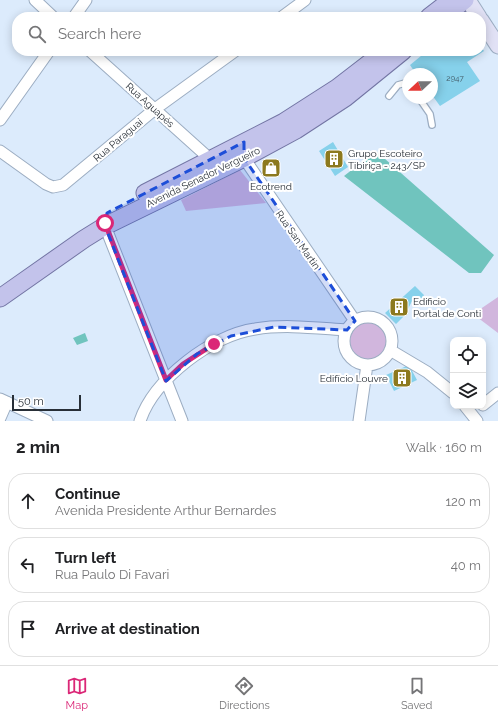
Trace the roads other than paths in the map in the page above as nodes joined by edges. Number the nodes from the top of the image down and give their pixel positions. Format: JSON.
{"nodes":[{"id":1,"x":35,"y":0,"type":"edge"},
{"id":2,"x":86,"y":0,"type":"edge"},
{"id":3,"x":451,"y":0,"type":"edge"},
{"id":4,"x":466,"y":0,"type":"edge"},
{"id":5,"x":297,"y":2,"type":"edge"},
{"id":6,"x":48,"y":12,"type":"edge"},
{"id":7,"x":78,"y":12,"type":"edge"},
{"id":8,"x":287,"y":12,"type":"edge"},
{"id":9,"x":435,"y":12,"type":"edge"},
{"id":10,"x":450,"y":12,"type":"edge"},
{"id":11,"x":475,"y":12,"type":"edge"},
{"id":12,"x":486,"y":28,"type":"edge"},
{"id":13,"x":498,"y":46,"type":"edge"},
{"id":14,"x":45,"y":56,"type":"edge"},
{"id":15,"x":96,"y":56,"type":"edge"},
{"id":16,"x":228,"y":56,"type":"edge"},
{"id":17,"x":379,"y":56,"type":"edge"},
{"id":18,"x":397,"y":56,"type":"edge"},
{"id":19,"x":402,"y":84,"type":"edge"},
{"id":20,"x":389,"y":96,"type":"dead end"},
{"id":21,"x":423,"y":104,"type":"edge"},
{"id":22,"x":155,"y":109,"type":"junction"},
{"id":23,"x":0,"y":120,"type":"edge"},
{"id":24,"x":432,"y":125,"type":"dead end"},
{"id":25,"x":244,"y":150,"type":"junction"},
{"id":26,"x":0,"y":151,"type":"edge"},
{"id":27,"x":210,"y":159,"type":"junction"},
{"id":28,"x":195,"y":181,"type":"junction"},
{"id":29,"x":106,"y":220,"type":"junction"},
{"id":30,"x":0,"y":286,"type":"edge"},
{"id":31,"x":0,"y":298,"type":"edge"},
{"id":32,"x":355,"y":321,"type":"junction"},
{"id":33,"x":347,"y":330,"type":"junction"},
{"id":34,"x":390,"y":350,"type":"junction"},
{"id":35,"x":367,"y":365,"type":"junction"},
{"id":36,"x":166,"y":380,"type":"junction"},
{"id":37,"x":450,"y":390,"type":"edge"},
{"id":38,"x":498,"y":393,"type":"edge"},
{"id":39,"x":4,"y":401,"type":"edge"},
{"id":40,"x":486,"y":402,"type":"edge"},
{"id":41,"x":0,"y":418,"type":"edge"},
{"id":42,"x":47,"y":421,"type":"edge"},
{"id":43,"x":140,"y":421,"type":"edge"},
{"id":44,"x":182,"y":421,"type":"edge"},
{"id":45,"x":359,"y":421,"type":"edge"}],
"edges":[{"from":1,"to":6,"type":"street"},
{"from":2,"to":7,"type":"street"},
{"from":3,"to":9,"type":"main road"},
{"from":4,"to":10,"type":"main road"},
{"from":4,"to":11,"type":"main road"},
{"from":5,"to":8,"type":"street"},
{"from":12,"to":13,"type":"main road"},
{"from":14,"to":23,"type":"street"},
{"from":15,"to":22,"type":"street","name":"Rua Aguapés"},
{"from":16,"to":22,"type":"street","name":"Rua Paraguai"},
{"from":17,"to":25,"type":"main road","name":"Avenida Senador Vergueiro"},
{"from":18,"to":25,"type":"main road","name":"Avenida Senador Vergueiro"},
{"from":19,"to":20,"type":"lane"},
{"from":21,"to":24,"type":"lane"},
{"from":22,"to":26,"type":"street","name":"Rua Paraguai"},
{"from":22,"to":27,"type":"street","name":"Rua Aguapés"},
{"from":25,"to":27,"type":"main road","name":"Avenida Senador Vergueiro"},
{"from":25,"to":28,"type":"main road","name":"Avenida Senador Vergueiro"},
{"from":25,"to":32,"type":"street","name":"Rua San Martin"},
{"from":27,"to":28,"type":"main road"},
{"from":27,"to":29,"type":"main road","name":"Avenida Senador Vergueiro"},
{"from":28,"to":29,"type":"main road","name":"Avenida Senador Vergueiro"},
{"from":29,"to":30,"type":"main road","name":"Avenida Senador Vergueiro"},
{"from":29,"to":31,"type":"main road","name":"Avenida Senador Vergueiro"},
{"from":29,"to":36,"type":"street"},
{"from":32,"to":33,"type":"street"},
{"from":32,"to":34,"type":"street"},
{"from":33,"to":35,"type":"street"},
{"from":33,"to":36,"type":"street"},
{"from":34,"to":35,"type":"street"},
{"from":34,"to":37,"type":"street"},
{"from":35,"to":45,"type":"street"},
{"from":36,"to":43,"type":"street"},
{"from":36,"to":44,"type":"street"},
{"from":38,"to":40,"type":"street"},
{"from":39,"to":41,"type":"street"},
{"from":39,"to":42,"type":"street"}]}
